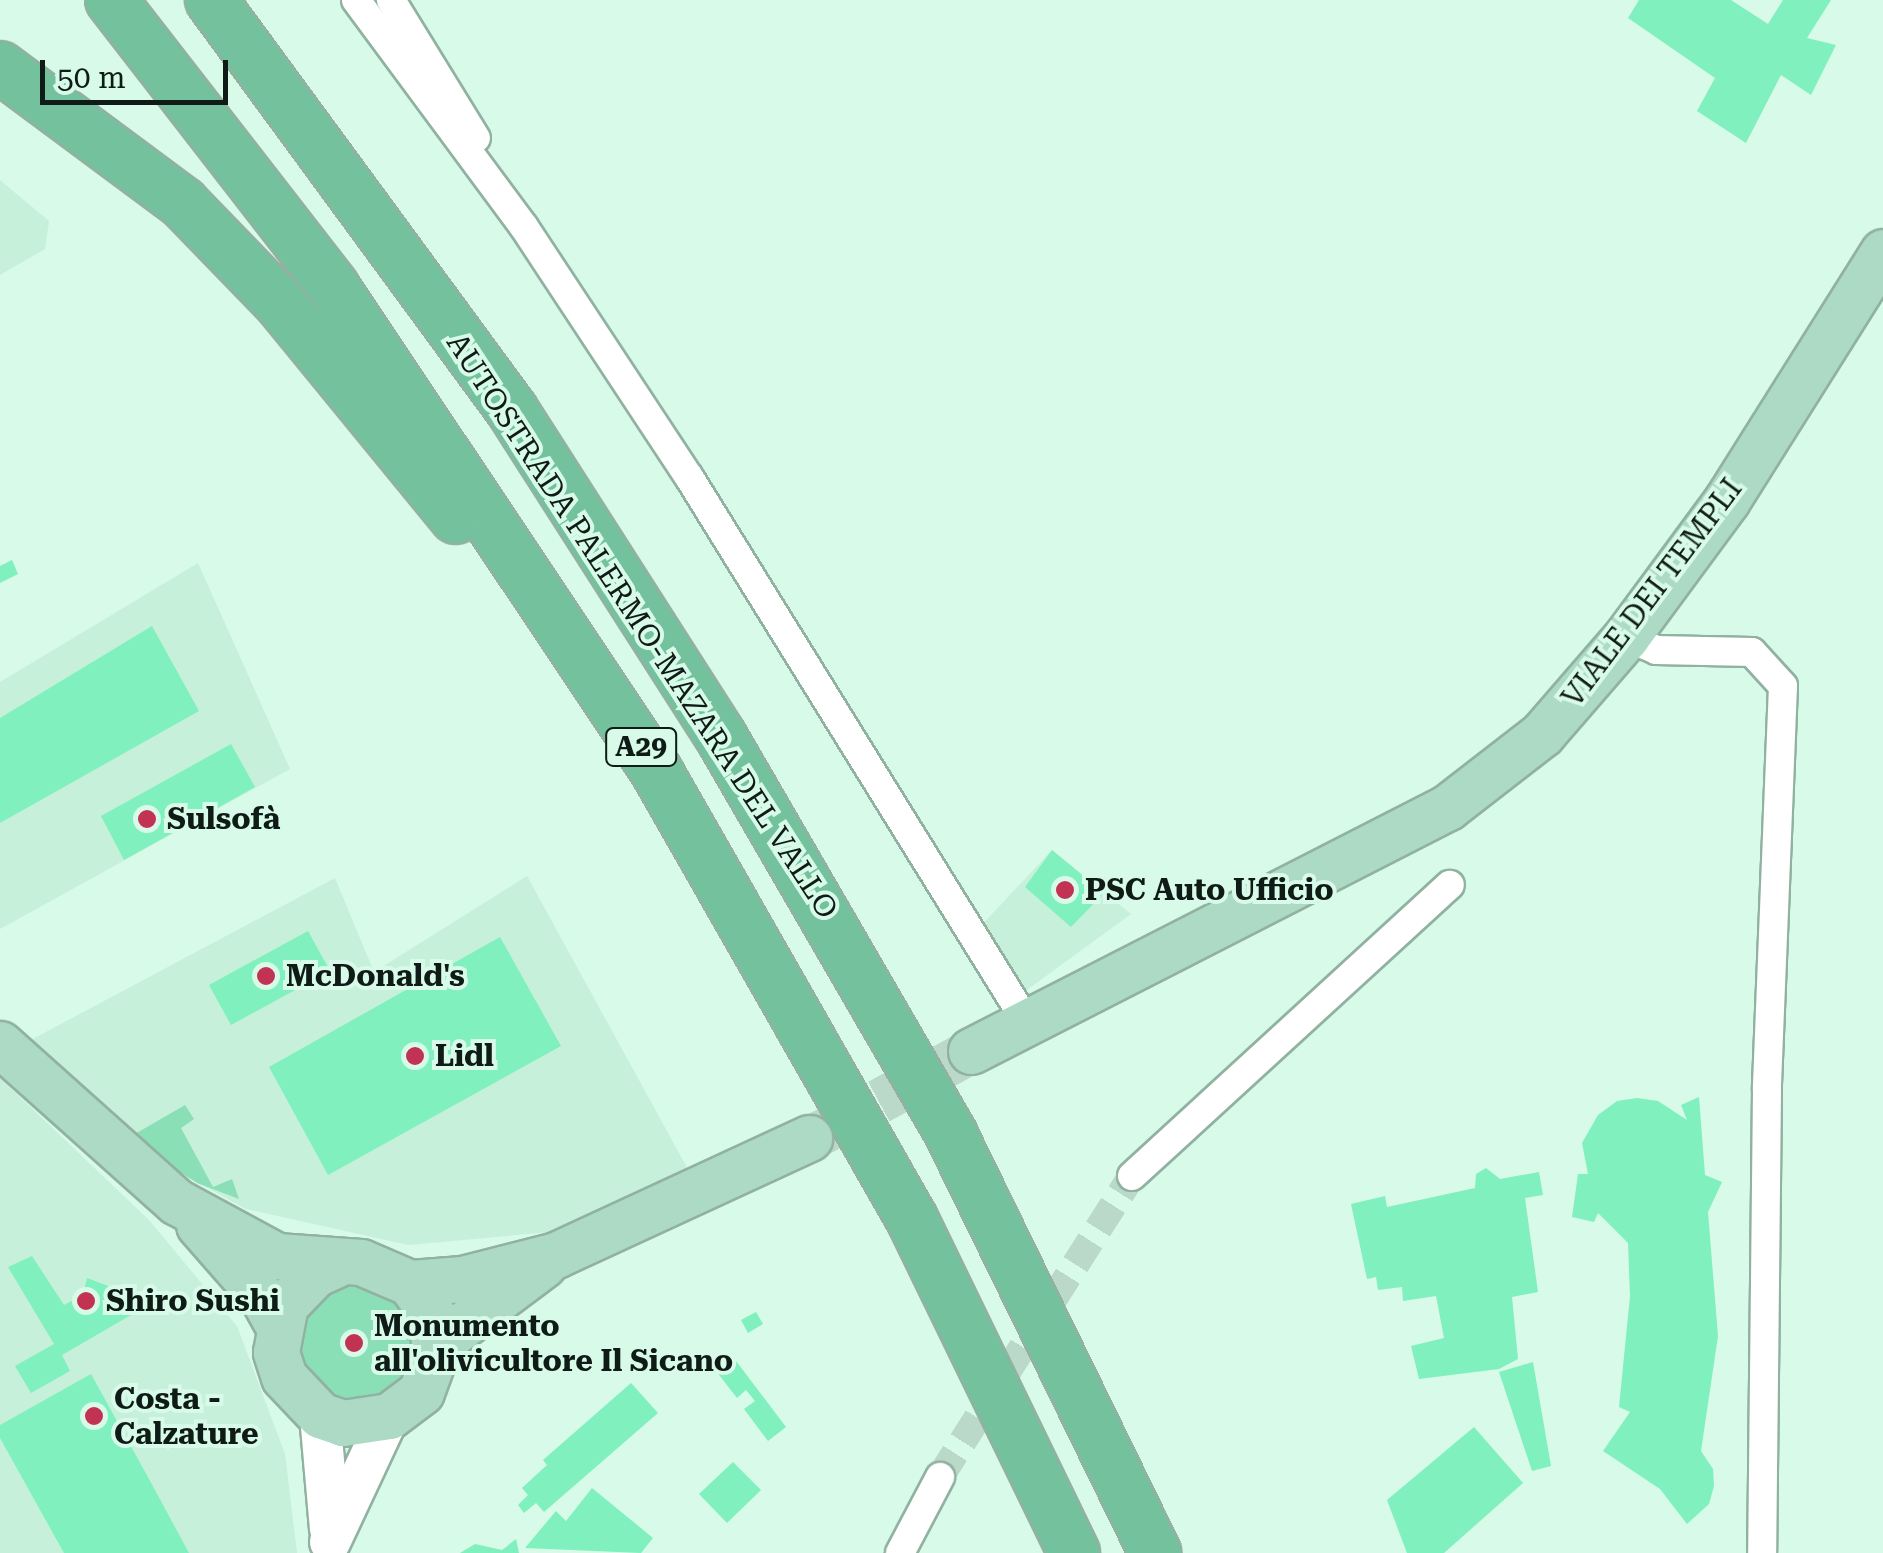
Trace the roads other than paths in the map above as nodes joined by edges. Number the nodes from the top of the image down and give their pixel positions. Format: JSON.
{"nodes":[{"id":1,"x":112,"y":0,"type":"edge"},
{"id":2,"x":211,"y":0,"type":"edge"},
{"id":3,"x":356,"y":0,"type":"edge"},
{"id":4,"x":391,"y":0,"type":"edge"},
{"id":5,"x":0,"y":67,"type":"edge"},
{"id":6,"x":524,"y":227,"type":"junction"},
{"id":7,"x":1883,"y":252,"type":"edge"},
{"id":8,"x":1626,"y":637,"type":"junction"},
{"id":9,"x":1450,"y":885,"type":"dead end"},
{"id":10,"x":747,"y":924,"type":"junction"},
{"id":11,"x":1026,"y":1021,"type":"junction"},
{"id":12,"x":0,"y":1044,"type":"edge"},
{"id":13,"x":971,"y":1051,"type":"tunnel mouth"},
{"id":14,"x":809,"y":1138,"type":"tunnel mouth"},
{"id":15,"x":1132,"y":1176,"type":"tunnel mouth"},
{"id":16,"x":177,"y":1202,"type":"junction"},
{"id":17,"x":556,"y":1255,"type":"junction"},
{"id":18,"x":335,"y":1265,"type":"junction"},
{"id":19,"x":410,"y":1283,"type":"junction"},
{"id":20,"x":278,"y":1325,"type":"junction"},
{"id":21,"x":435,"y":1354,"type":"junction"},
{"id":22,"x":320,"y":1415,"type":"junction"},
{"id":23,"x":390,"y":1416,"type":"junction"},
{"id":24,"x":940,"y":1477,"type":"tunnel mouth"},
{"id":25,"x":330,"y":1548,"type":"edge"},
{"id":26,"x":900,"y":1553,"type":"edge"},
{"id":27,"x":1074,"y":1553,"type":"edge"},
{"id":28,"x":1156,"y":1553,"type":"edge"},
{"id":29,"x":1762,"y":1553,"type":"edge"}],
"edges":[{"from":1,"to":10,"type":"highway","number":"A29"},
{"from":2,"to":28,"type":"highway","name":"AUTOSTRADA PALERMO-MAZARA DEL VALLO","number":"A29"},
{"from":3,"to":6,"type":"street"},
{"from":4,"to":6,"type":"street"},
{"from":5,"to":10,"type":"highway"},
{"from":6,"to":11,"type":"street"},
{"from":7,"to":8,"type":"main road","name":"VIALE DEI TEMPLI"},
{"from":8,"to":11,"type":"main road","name":"VIALE DEI TEMPLI"},
{"from":8,"to":29,"type":"street"},
{"from":9,"to":15,"type":"street"},
{"from":10,"to":27,"type":"highway","number":"A29"},
{"from":11,"to":13,"type":"main road","name":"VIALE DEI TEMPLI"},
{"from":12,"to":16,"type":"main road"},
{"from":14,"to":17,"type":"main road"},
{"from":16,"to":18,"type":"main road"},
{"from":16,"to":20,"type":"main road"},
{"from":17,"to":19,"type":"main road"},
{"from":17,"to":21,"type":"main road"},
{"from":18,"to":19,"type":"main road"},
{"from":18,"to":20,"type":"main road"},
{"from":19,"to":21,"type":"main road"},
{"from":20,"to":22,"type":"main road"},
{"from":21,"to":23,"type":"main road"},
{"from":22,"to":23,"type":"main road"},
{"from":22,"to":25,"type":"main road"},
{"from":23,"to":25,"type":"main road"},
{"from":24,"to":26,"type":"street"}]}
